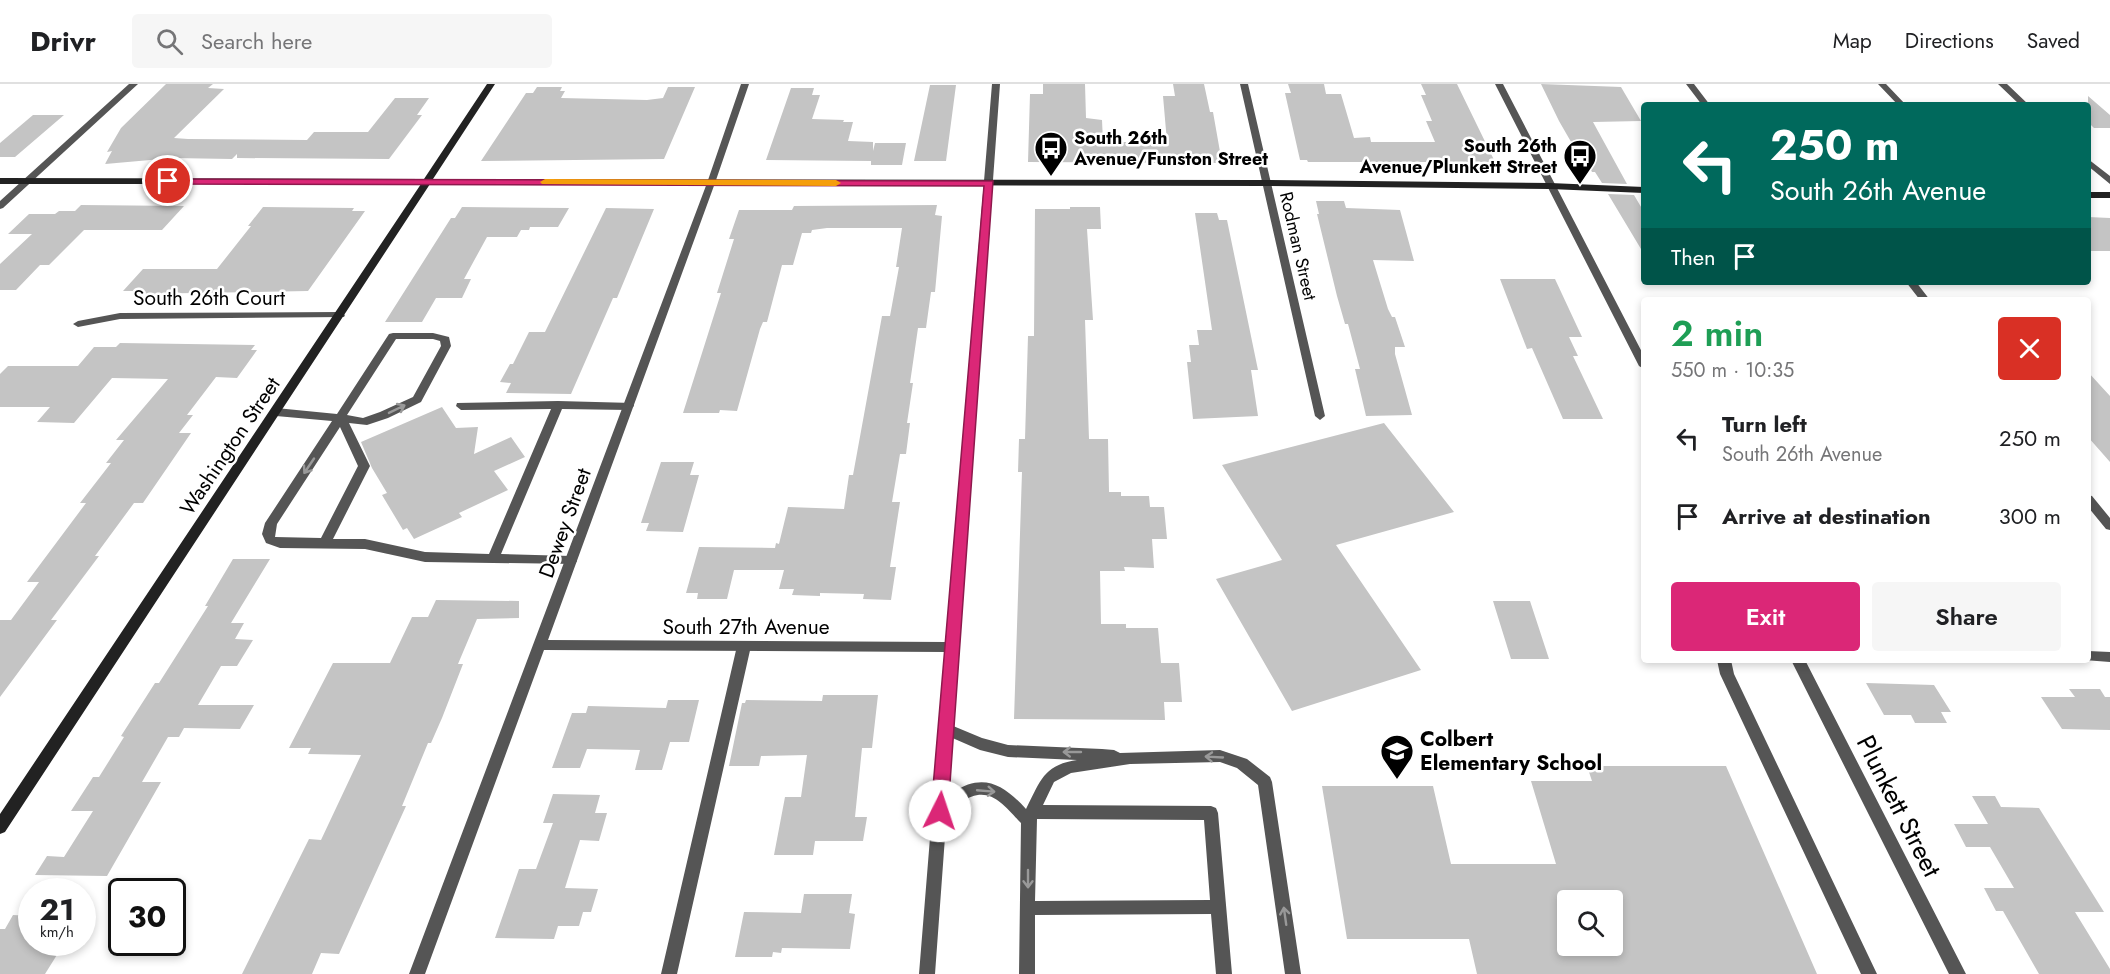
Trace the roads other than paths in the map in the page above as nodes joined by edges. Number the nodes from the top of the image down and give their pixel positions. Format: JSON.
{"nodes":[{"id":1,"x":134,"y":84,"type":"edge"},
{"id":2,"x":491,"y":84,"type":"edge"},
{"id":3,"x":746,"y":84,"type":"edge"},
{"id":4,"x":996,"y":84,"type":"edge"},
{"id":5,"x":1244,"y":84,"type":"edge"},
{"id":6,"x":1499,"y":84,"type":"edge"},
{"id":7,"x":1690,"y":84,"type":"edge"},
{"id":8,"x":1882,"y":84,"type":"edge"},
{"id":9,"x":2002,"y":84,"type":"edge"},
{"id":10,"x":1704,"y":102,"type":"edge"},
{"id":11,"x":1899,"y":102,"type":"edge"},
{"id":12,"x":2022,"y":102,"type":"edge"},
{"id":13,"x":2091,"y":165,"type":"edge"},
{"id":14,"x":0,"y":181,"type":"edge"},
{"id":15,"x":28,"y":181,"type":"junction"},
{"id":16,"x":425,"y":181,"type":"junction"},
{"id":17,"x":2110,"y":181,"type":"edge"},
{"id":18,"x":711,"y":183,"type":"junction"},
{"id":19,"x":989,"y":183,"type":"junction"},
{"id":20,"x":1267,"y":183,"type":"junction"},
{"id":21,"x":1550,"y":186,"type":"junction"},
{"id":22,"x":1641,"y":190,"type":"edge"},
{"id":23,"x":2091,"y":195,"type":"edge"},
{"id":24,"x":2110,"y":195,"type":"edge"},
{"id":25,"x":0,"y":206,"type":"edge"},
{"id":26,"x":1913,"y":285,"type":"edge"},
{"id":27,"x":1923,"y":297,"type":"edge"},
{"id":28,"x":340,"y":315,"type":"junction"},
{"id":29,"x":78,"y":324,"type":"dead end"},
{"id":30,"x":1641,"y":360,"type":"edge"},
{"id":31,"x":558,"y":405,"type":"junction"},
{"id":32,"x":461,"y":406,"type":"dead end"},
{"id":33,"x":628,"y":406,"type":"junction"},
{"id":34,"x":276,"y":412,"type":"junction"},
{"id":35,"x":1320,"y":416,"type":"dead end"},
{"id":36,"x":341,"y":418,"type":"junction"},
{"id":37,"x":2091,"y":504,"type":"edge"},
{"id":38,"x":2110,"y":526,"type":"edge"},
{"id":39,"x":325,"y":543,"type":"junction"},
{"id":40,"x":493,"y":559,"type":"junction"},
{"id":41,"x":571,"y":561,"type":"junction"},
{"id":42,"x":540,"y":645,"type":"junction"},
{"id":43,"x":744,"y":646,"type":"junction"},
{"id":44,"x":952,"y":647,"type":"junction"},
{"id":45,"x":2091,"y":656,"type":"edge"},
{"id":46,"x":2110,"y":657,"type":"edge"},
{"id":47,"x":1725,"y":663,"type":"edge"},
{"id":48,"x":1800,"y":663,"type":"edge"},
{"id":49,"x":946,"y":729,"type":"junction"},
{"id":50,"x":1130,"y":758,"type":"junction"},
{"id":51,"x":940,"y":811,"type":"junction"},
{"id":52,"x":1031,"y":816,"type":"junction"},
{"id":53,"x":0,"y":827,"type":"edge"},
{"id":54,"x":1219,"y":906,"type":"junction"},
{"id":55,"x":1028,"y":908,"type":"junction"},
{"id":56,"x":417,"y":974,"type":"edge"},
{"id":57,"x":669,"y":974,"type":"edge"},
{"id":58,"x":927,"y":974,"type":"edge"},
{"id":59,"x":1027,"y":974,"type":"edge"},
{"id":60,"x":1224,"y":974,"type":"edge"},
{"id":61,"x":1293,"y":974,"type":"edge"},
{"id":62,"x":1869,"y":974,"type":"edge"},
{"id":63,"x":1958,"y":974,"type":"edge"}],
"edges":[{"from":1,"to":15,"type":"street"},
{"from":2,"to":16,"type":"street","name":"Washington Street"},
{"from":3,"to":18,"type":"street","name":"Dewey Street"},
{"from":4,"to":19,"type":"street"},
{"from":5,"to":20,"type":"street","name":"Rodman Street"},
{"from":6,"to":21,"type":"street"},
{"from":7,"to":10,"type":"street"},
{"from":8,"to":11,"type":"street"},
{"from":9,"to":12,"type":"street"},
{"from":13,"to":17,"type":"street"},
{"from":14,"to":15,"type":"street"},
{"from":15,"to":16,"type":"street"},
{"from":15,"to":25,"type":"street"},
{"from":16,"to":18,"type":"street"},
{"from":16,"to":28,"type":"street","name":"Washington Street"},
{"from":18,"to":19,"type":"street"},
{"from":18,"to":33,"type":"street","name":"Dewey Street"},
{"from":19,"to":20,"type":"street"},
{"from":19,"to":44,"type":"street"},
{"from":20,"to":21,"type":"street"},
{"from":20,"to":35,"type":"street","name":"Rodman Street"},
{"from":21,"to":22,"type":"street"},
{"from":21,"to":30,"type":"street"},
{"from":23,"to":24,"type":"street"},
{"from":26,"to":27,"type":"street"},
{"from":28,"to":29,"type":"street","name":"South 26th Court"},
{"from":28,"to":34,"type":"street","name":"Washington Street"},
{"from":31,"to":32,"type":"street"},
{"from":31,"to":33,"type":"street"},
{"from":31,"to":40,"type":"street"},
{"from":33,"to":41,"type":"street","name":"Dewey Street"},
{"from":34,"to":36,"type":"street"},
{"from":34,"to":53,"type":"street","name":"Washington Street"},
{"from":36,"to":36,"type":"street","one_way":true},
{"from":36,"to":39,"type":"street"},
{"from":36,"to":39,"type":"street","one_way":true},
{"from":37,"to":38,"type":"street"},
{"from":39,"to":40,"type":"street"},
{"from":40,"to":41,"type":"street"},
{"from":41,"to":42,"type":"street","name":"Dewey Street"},
{"from":42,"to":43,"type":"street","name":"South 27th Avenue"},
{"from":42,"to":56,"type":"street","name":"Dewey Street"},
{"from":43,"to":44,"type":"street","name":"South 27th Avenue"},
{"from":43,"to":57,"type":"street"},
{"from":44,"to":49,"type":"street"},
{"from":45,"to":46,"type":"street"},
{"from":47,"to":62,"type":"street"},
{"from":48,"to":63,"type":"street","name":"Plunkett Street"},
{"from":50,"to":49,"type":"street","one_way":true},
{"from":49,"to":51,"type":"street"},
{"from":50,"to":52,"type":"street"},
{"from":61,"to":50,"type":"street","one_way":true},
{"from":51,"to":52,"type":"street","one_way":true},
{"from":51,"to":58,"type":"street"},
{"from":52,"to":54,"type":"street"},
{"from":52,"to":55,"type":"street","one_way":true},
{"from":54,"to":55,"type":"street"},
{"from":54,"to":60,"type":"street"},
{"from":55,"to":59,"type":"street"}]}
